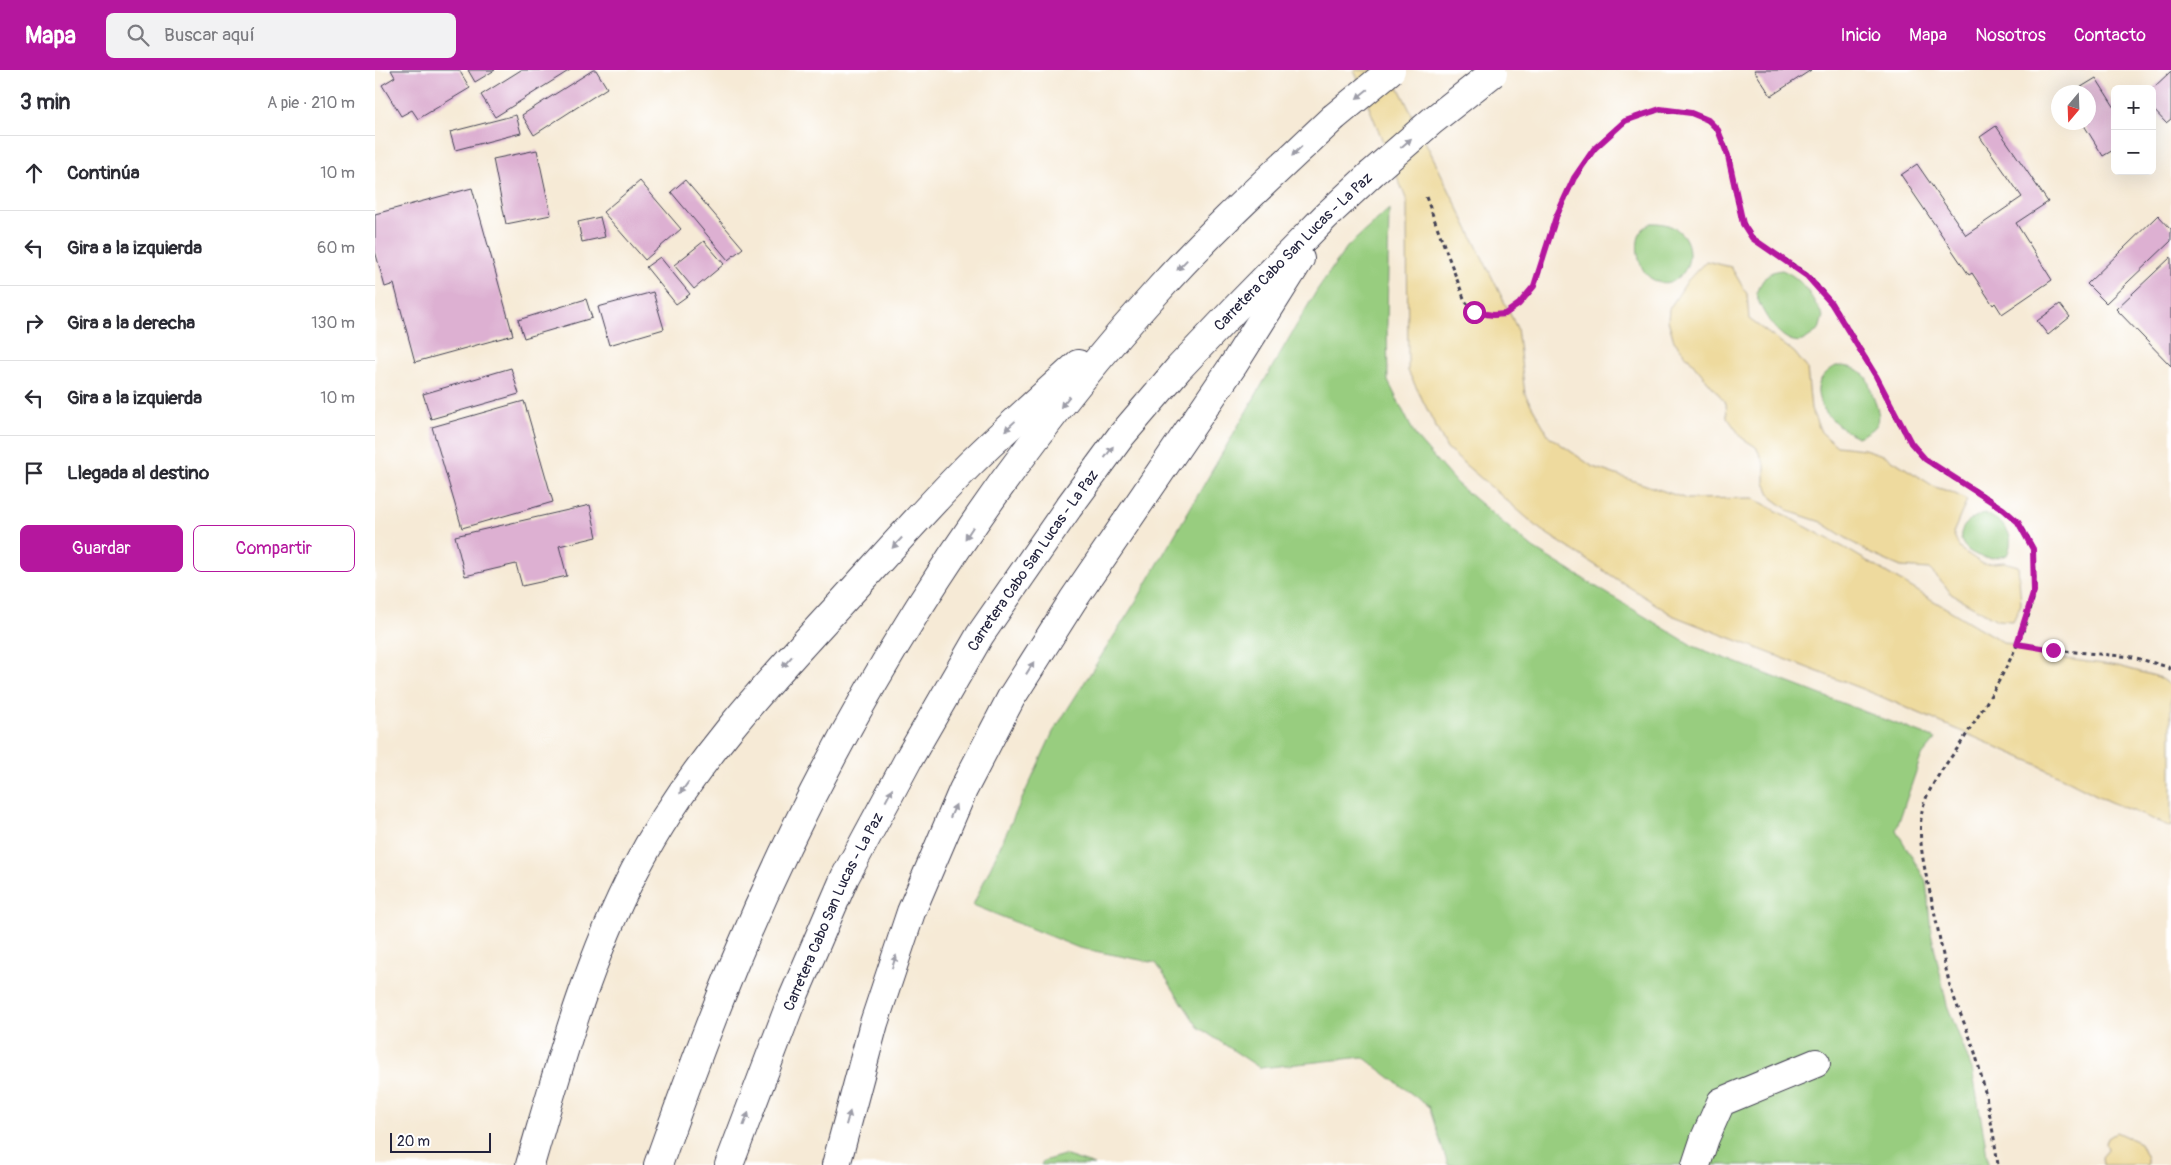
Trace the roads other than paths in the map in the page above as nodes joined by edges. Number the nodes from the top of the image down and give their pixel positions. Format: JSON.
{"nodes":[{"id":1,"x":1391,"y":70,"type":"edge"},
{"id":2,"x":1495,"y":71,"type":"edge"},
{"id":3,"x":1326,"y":216,"type":"junction"},
{"id":4,"x":1162,"y":286,"type":"junction"},
{"id":5,"x":1815,"y":1063,"type":"dead end"},
{"id":6,"x":530,"y":1165,"type":"edge"},
{"id":7,"x":658,"y":1165,"type":"edge"},
{"id":8,"x":729,"y":1165,"type":"edge"},
{"id":9,"x":835,"y":1165,"type":"edge"},
{"id":10,"x":1696,"y":1165,"type":"edge"}],
"edges":[{"from":1,"to":4,"type":"main road","one_way":true,"bridge":true},
{"from":3,"to":2,"type":"main road","name":"Carretera Cabo San Lucas - La Paz","one_way":true,"bridge":true},
{"from":8,"to":3,"type":"main road","name":"Carretera Cabo San Lucas - La Paz","one_way":true},
{"from":9,"to":3,"type":"main road","one_way":true},
{"from":4,"to":6,"type":"main road","one_way":true},
{"from":4,"to":7,"type":"main road","one_way":true},
{"from":5,"to":10,"type":"main road"}]}
